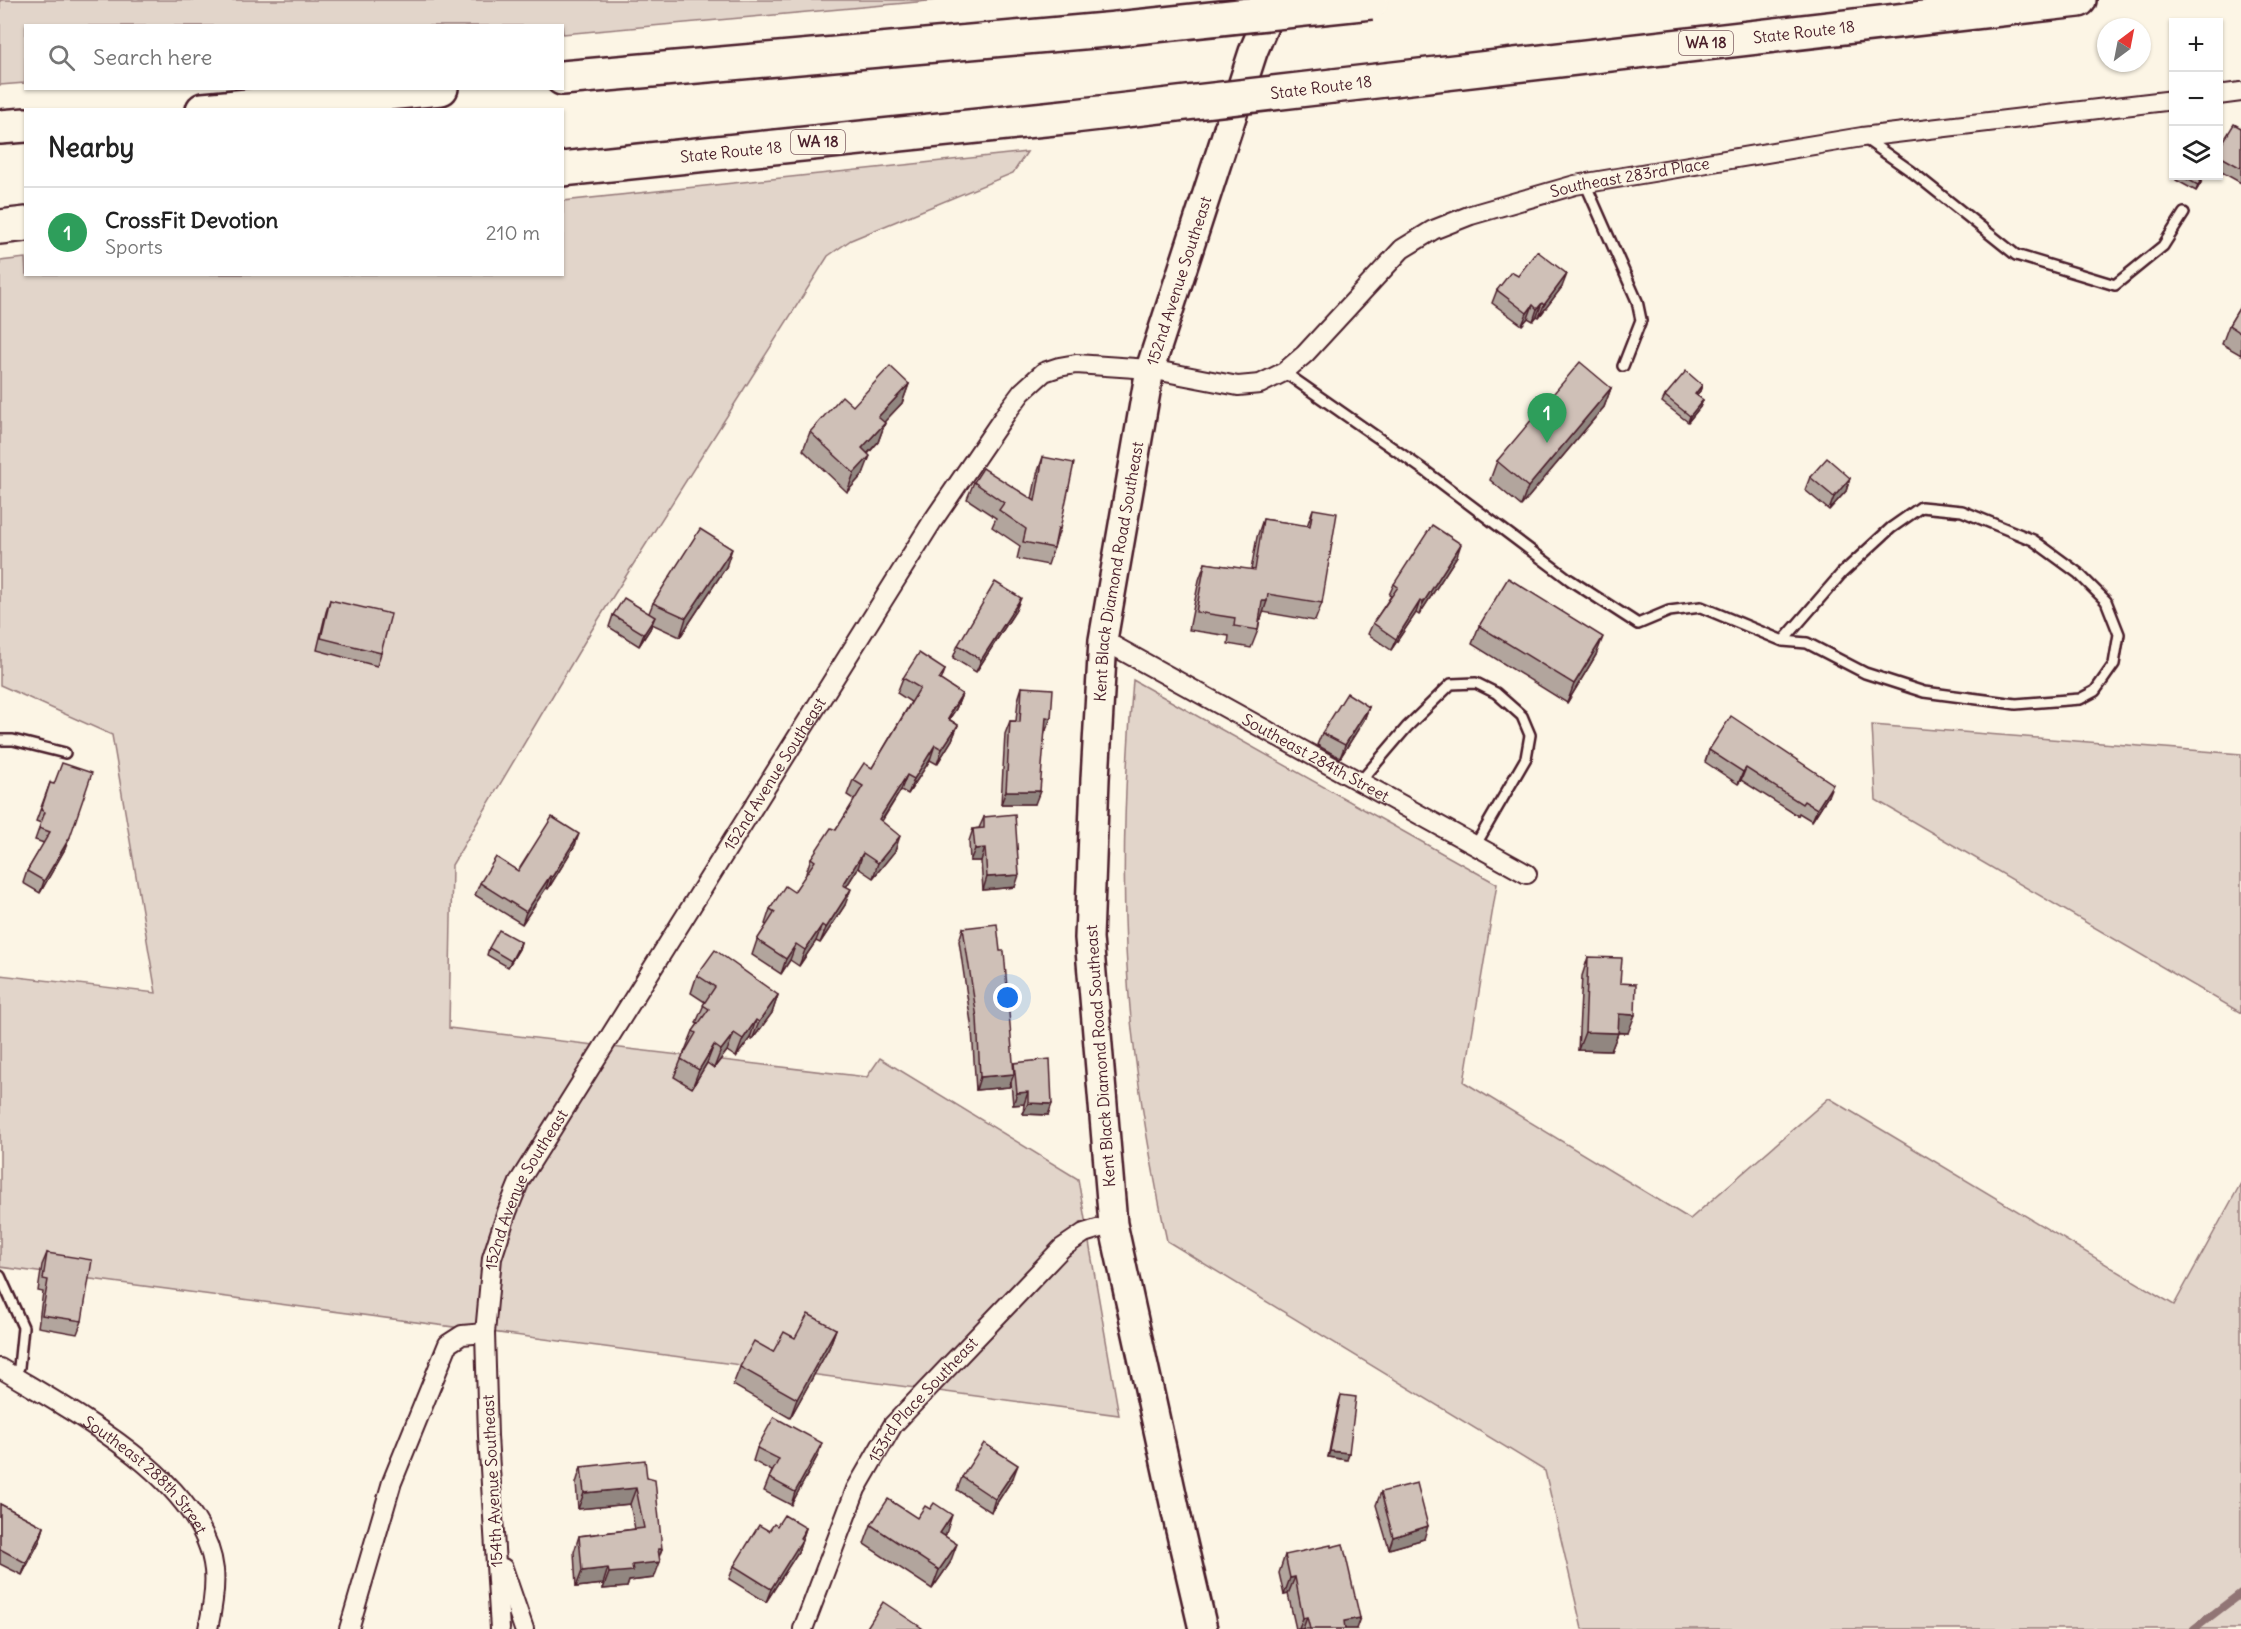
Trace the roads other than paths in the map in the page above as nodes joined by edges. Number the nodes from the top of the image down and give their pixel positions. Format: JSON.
{"nodes":[{"id":1,"x":1275,"y":0,"type":"edge"},
{"id":2,"x":2079,"y":0,"type":"edge"},
{"id":3,"x":1382,"y":1,"type":"edge"},
{"id":4,"x":564,"y":78,"type":"edge"},
{"id":5,"x":419,"y":90,"type":"edge"},
{"id":6,"x":2241,"y":92,"type":"edge"},
{"id":7,"x":2223,"y":94,"type":"edge"},
{"id":8,"x":2169,"y":101,"type":"edge"},
{"id":9,"x":225,"y":108,"type":"edge"},
{"id":10,"x":24,"y":125,"type":"edge"},
{"id":11,"x":0,"y":128,"type":"edge"},
{"id":12,"x":1862,"y":137,"type":"junction"},
{"id":13,"x":564,"y":169,"type":"edge"},
{"id":14,"x":1585,"y":183,"type":"junction"},
{"id":15,"x":2184,"y":213,"type":"dead end"},
{"id":16,"x":24,"y":224,"type":"edge"},
{"id":17,"x":0,"y":227,"type":"edge"},
{"id":18,"x":1623,"y":366,"type":"dead end"},
{"id":19,"x":1150,"y":369,"type":"junction"},
{"id":20,"x":1284,"y":372,"type":"junction"},
{"id":21,"x":1103,"y":640,"type":"junction"},
{"id":22,"x":1783,"y":641,"type":"junction"},
{"id":23,"x":0,"y":741,"type":"edge"},
{"id":24,"x":65,"y":753,"type":"dead end"},
{"id":25,"x":1360,"y":782,"type":"junction"},
{"id":26,"x":1475,"y":846,"type":"junction"},
{"id":27,"x":1527,"y":874,"type":"dead end"},
{"id":28,"x":1113,"y":1224,"type":"junction"},
{"id":29,"x":0,"y":1276,"type":"edge"},
{"id":30,"x":485,"y":1334,"type":"junction"},
{"id":31,"x":4,"y":1372,"type":"edge"},
{"id":32,"x":497,"y":1551,"type":"junction"},
{"id":33,"x":208,"y":1629,"type":"edge"},
{"id":34,"x":349,"y":1629,"type":"edge"},
{"id":35,"x":500,"y":1629,"type":"edge"},
{"id":36,"x":524,"y":1629,"type":"edge"},
{"id":37,"x":803,"y":1629,"type":"edge"},
{"id":38,"x":1203,"y":1629,"type":"edge"}],
"edges":[{"from":1,"to":19,"type":"street","name":"152nd Avenue Southeast"},
{"from":2,"to":13,"type":"highway","name":"State Route 18","number":"WA 18","bridge":true},
{"from":3,"to":4,"type":"highway","bridge":true},
{"from":5,"to":9,"type":"highway"},
{"from":6,"to":7,"type":"street"},
{"from":8,"to":12,"type":"street","name":"Southeast 283rd Place"},
{"from":10,"to":11,"type":"highway"},
{"from":12,"to":14,"type":"street","name":"Southeast 283rd Place"},
{"from":12,"to":15,"type":"lane"},
{"from":14,"to":18,"type":"lane"},
{"from":14,"to":20,"type":"street","name":"Southeast 283rd Place"},
{"from":16,"to":17,"type":"highway"},
{"from":19,"to":20,"type":"street","name":"Southeast 283rd Place"},
{"from":19,"to":21,"type":"street","name":"Kent Black Diamond Road Southeast"},
{"from":19,"to":30,"type":"street","name":"152nd Avenue Southeast"},
{"from":20,"to":22,"type":"lane"},
{"from":21,"to":25,"type":"street","name":"Southeast 284th Street"},
{"from":21,"to":28,"type":"street","name":"Kent Black Diamond Road Southeast"},
{"from":22,"to":22,"type":"lane"},
{"from":23,"to":24,"type":"lane"},
{"from":25,"to":26,"type":"street","name":"Southeast 284th Street"},
{"from":25,"to":26,"type":"lane"},
{"from":26,"to":27,"type":"street","name":"Southeast 284th Street"},
{"from":28,"to":37,"type":"street","name":"153rd Place Southeast"},
{"from":28,"to":38,"type":"street","name":"Kent Black Diamond Road Southeast"},
{"from":29,"to":31,"type":"lane"},
{"from":30,"to":32,"type":"street","name":"154th Avenue Southeast"},
{"from":30,"to":34,"type":"street"},
{"from":31,"to":33,"type":"street","name":"Southeast 288th Street"},
{"from":32,"to":35,"type":"street","name":"154th Avenue Southeast"},
{"from":32,"to":36,"type":"street"}]}
